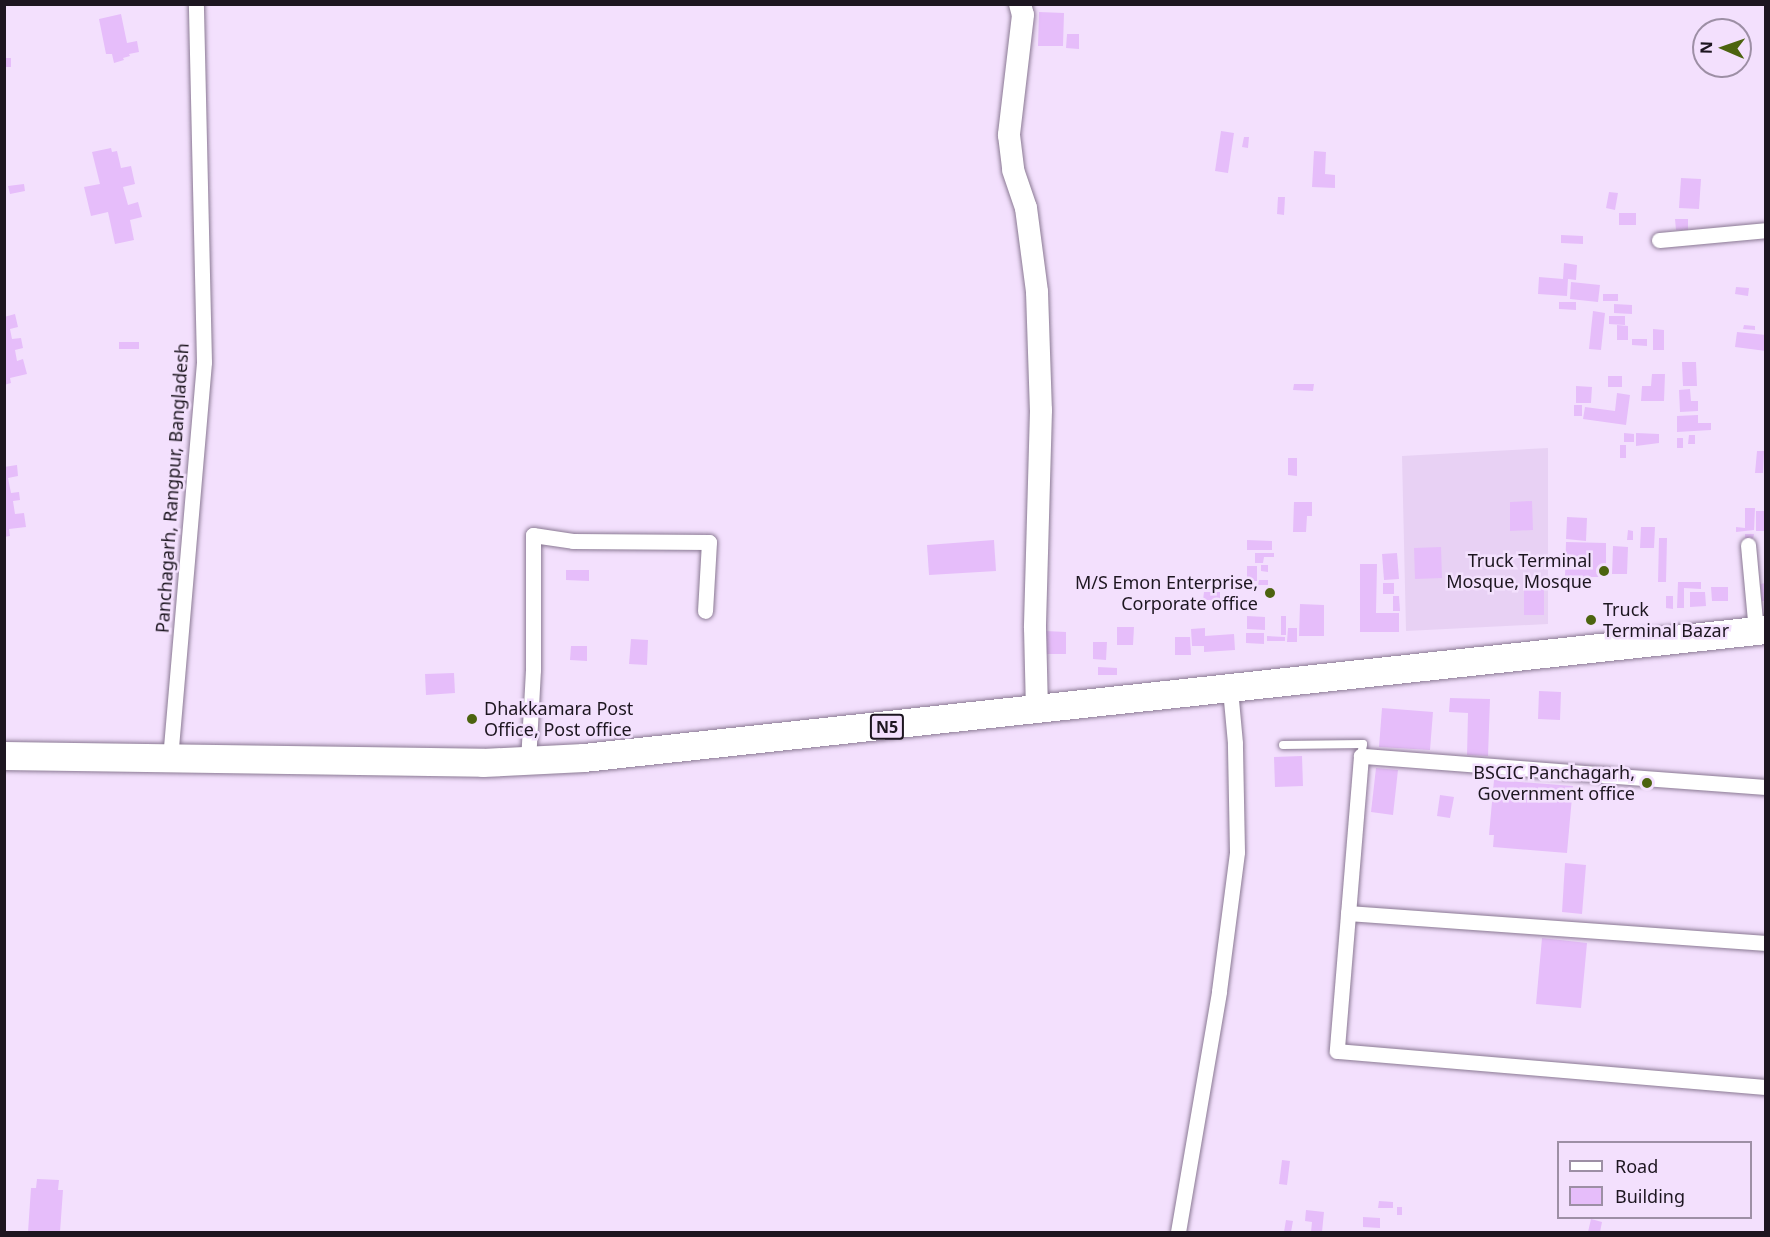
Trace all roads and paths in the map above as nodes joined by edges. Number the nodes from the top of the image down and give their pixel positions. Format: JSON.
{"nodes":[{"id":1,"x":196,"y":4,"type":"edge"},
{"id":2,"x":1020,"y":4,"type":"edge"},
{"id":3,"x":1766,"y":230,"type":"edge"},
{"id":4,"x":1659,"y":240,"type":"dead end"},
{"id":5,"x":1748,"y":545,"type":"dead end"},
{"id":6,"x":705,"y":611,"type":"dead end"},
{"id":7,"x":1761,"y":631,"type":"edge"},
{"id":8,"x":1230,"y":689,"type":"junction"},
{"id":9,"x":1037,"y":711,"type":"junction"},
{"id":10,"x":1283,"y":745,"type":"dead end"},
{"id":11,"x":4,"y":756,"type":"edge"},
{"id":12,"x":1361,"y":756,"type":"junction"},
{"id":13,"x":170,"y":759,"type":"junction"},
{"id":14,"x":528,"y":762,"type":"junction"},
{"id":15,"x":1766,"y":787,"type":"edge"},
{"id":16,"x":1348,"y":913,"type":"junction"},
{"id":17,"x":1766,"y":943,"type":"edge"},
{"id":18,"x":1766,"y":1087,"type":"edge"},
{"id":19,"x":1178,"y":1233,"type":"edge"}],
"edges":[{"from":1,"to":13,"type":"street","name":"Panchagarh, Rangpur, Bangladesh"},
{"from":2,"to":9,"type":"street"},
{"from":3,"to":4,"type":"street"},
{"from":5,"to":7,"type":"street"},
{"from":6,"to":14,"type":"street"},
{"from":7,"to":8,"type":"highway","number":"N5"},
{"from":8,"to":9,"type":"highway","number":"N5"},
{"from":8,"to":19,"type":"street"},
{"from":9,"to":14,"type":"highway","number":"N5"},
{"from":10,"to":12,"type":"lane"},
{"from":11,"to":13,"type":"highway","number":"N5"},
{"from":12,"to":15,"type":"street"},
{"from":12,"to":16,"type":"street"},
{"from":13,"to":14,"type":"highway","number":"N5"},
{"from":16,"to":17,"type":"street"},
{"from":16,"to":18,"type":"street"}]}
